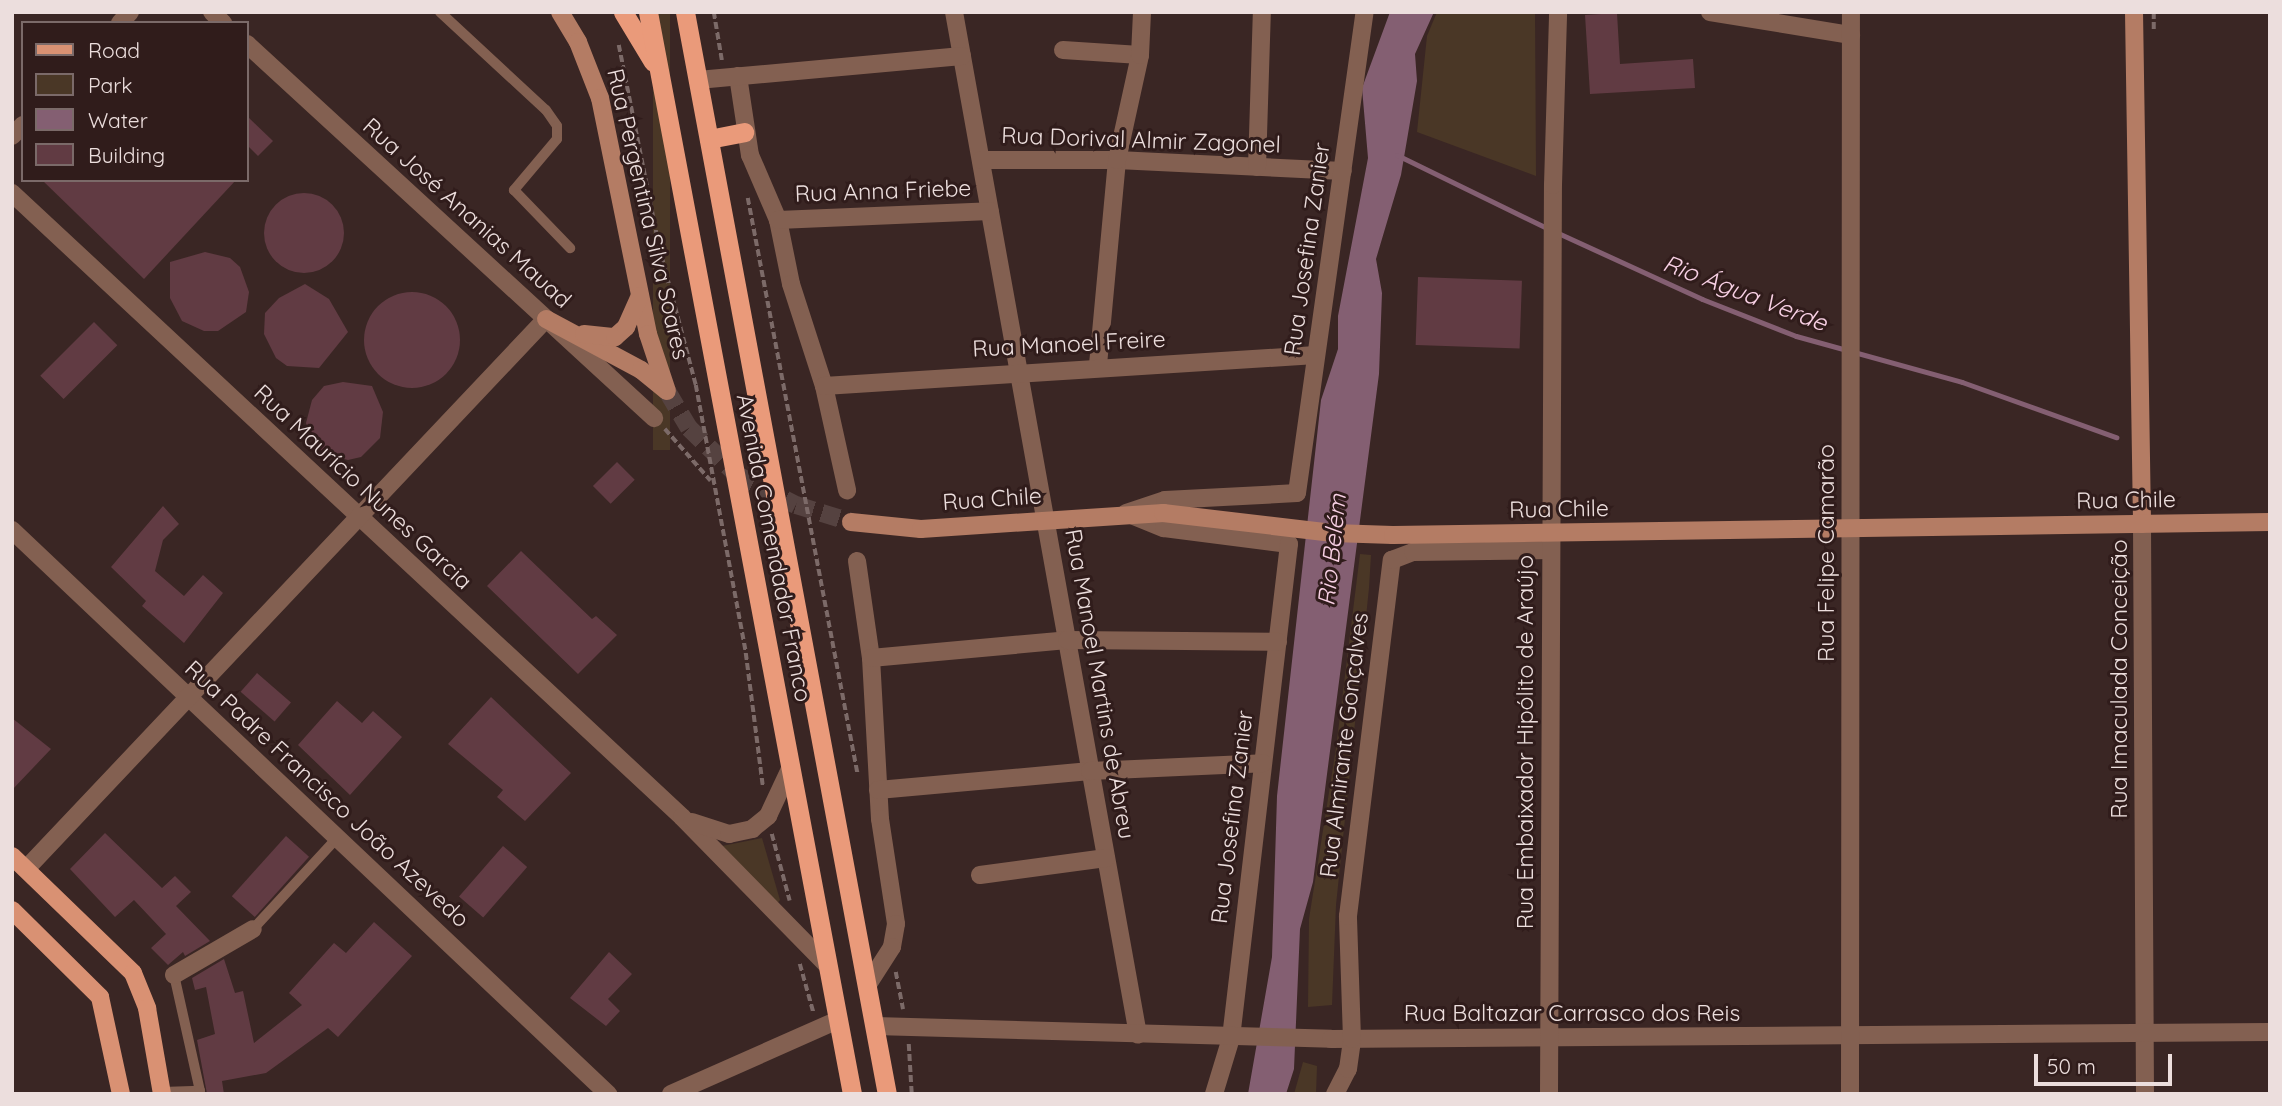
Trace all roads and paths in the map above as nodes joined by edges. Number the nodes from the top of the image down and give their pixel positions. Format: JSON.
{"nodes":[{"id":1,"x":440,"y":12,"type":"edge"},
{"id":2,"x":560,"y":12,"type":"edge"},
{"id":3,"x":623,"y":12,"type":"edge"},
{"id":4,"x":648,"y":12,"type":"edge"},
{"id":5,"x":685,"y":12,"type":"edge"},
{"id":6,"x":954,"y":12,"type":"edge"},
{"id":7,"x":1142,"y":12,"type":"edge"},
{"id":8,"x":1262,"y":12,"type":"edge"},
{"id":9,"x":1365,"y":12,"type":"edge"},
{"id":10,"x":1558,"y":12,"type":"edge"},
{"id":11,"x":1710,"y":12,"type":"edge"},
{"id":12,"x":1851,"y":12,"type":"edge"},
{"id":13,"x":2134,"y":12,"type":"edge"},
{"id":14,"x":617,"y":34,"type":"dead end"},
{"id":15,"x":1852,"y":35,"type":"junction"},
{"id":16,"x":248,"y":45,"type":"edge"},
{"id":17,"x":1063,"y":50,"type":"dead end"},
{"id":18,"x":1140,"y":55,"type":"junction"},
{"id":19,"x":962,"y":56,"type":"junction"},
{"id":20,"x":659,"y":72,"type":"junction"},
{"id":21,"x":738,"y":76,"type":"junction"},
{"id":22,"x":698,"y":80,"type":"junction"},
{"id":23,"x":744,"y":132,"type":"junction"},
{"id":24,"x":709,"y":139,"type":"junction"},
{"id":25,"x":981,"y":160,"type":"junction"},
{"id":26,"x":1117,"y":160,"type":"junction"},
{"id":27,"x":1257,"y":167,"type":"junction"},
{"id":28,"x":1342,"y":171,"type":"junction"},
{"id":29,"x":12,"y":194,"type":"edge"},
{"id":30,"x":990,"y":211,"type":"junction"},
{"id":31,"x":778,"y":220,"type":"junction"},
{"id":32,"x":758,"y":246,"type":"dead end"},
{"id":33,"x":570,"y":248,"type":"dead end"},
{"id":34,"x":640,"y":296,"type":"junction"},
{"id":35,"x":546,"y":319,"type":"junction"},
{"id":36,"x":1316,"y":355,"type":"junction"},
{"id":37,"x":1098,"y":365,"type":"junction"},
{"id":38,"x":1018,"y":370,"type":"junction"},
{"id":39,"x":824,"y":386,"type":"junction"},
{"id":40,"x":654,"y":418,"type":"joint"},
{"id":41,"x":713,"y":482,"type":"junction"},
{"id":42,"x":846,"y":490,"type":"dead end"},
{"id":43,"x":1126,"y":513,"type":"junction"},
{"id":44,"x":359,"y":517,"type":"junction"},
{"id":45,"x":1045,"y":520,"type":"junction"},
{"id":46,"x":851,"y":522,"type":"tunnel mouth"},
{"id":47,"x":2270,"y":522,"type":"edge"},
{"id":48,"x":2142,"y":524,"type":"junction"},
{"id":49,"x":1852,"y":528,"type":"junction"},
{"id":50,"x":12,"y":530,"type":"edge"},
{"id":51,"x":1551,"y":542,"type":"junction"},
{"id":52,"x":857,"y":561,"type":"dead end"},
{"id":53,"x":819,"y":575,"type":"dead end"},
{"id":54,"x":1067,"y":640,"type":"junction"},
{"id":55,"x":1278,"y":642,"type":"junction"},
{"id":56,"x":871,"y":658,"type":"junction"},
{"id":57,"x":189,"y":697,"type":"junction"},
{"id":58,"x":1263,"y":764,"type":"junction"},
{"id":59,"x":790,"y":769,"type":"junction"},
{"id":60,"x":1090,"y":771,"type":"junction"},
{"id":61,"x":763,"y":790,"type":"dead end"},
{"id":62,"x":878,"y":790,"type":"junction"},
{"id":63,"x":682,"y":817,"type":"junction"},
{"id":64,"x":772,"y":835,"type":"dead end"},
{"id":65,"x":337,"y":838,"type":"junction"},
{"id":66,"x":12,"y":856,"type":"edge"},
{"id":67,"x":1106,"y":858,"type":"junction"},
{"id":68,"x":26,"y":869,"type":"junction"},
{"id":69,"x":980,"y":875,"type":"dead end"},
{"id":70,"x":791,"y":906,"type":"dead end"},
{"id":71,"x":12,"y":910,"type":"edge"},
{"id":72,"x":253,"y":929,"type":"joint"},
{"id":73,"x":792,"y":956,"type":"dead end"},
{"id":74,"x":828,"y":966,"type":"junction"},
{"id":75,"x":174,"y":975,"type":"joint"},
{"id":76,"x":867,"y":986,"type":"junction"},
{"id":77,"x":815,"y":1015,"type":"dead end"},
{"id":78,"x":838,"y":1020,"type":"junction"},
{"id":79,"x":875,"y":1026,"type":"junction"},
{"id":80,"x":2270,"y":1032,"type":"edge"},
{"id":81,"x":2145,"y":1033,"type":"junction"},
{"id":82,"x":1138,"y":1035,"type":"junction"},
{"id":83,"x":1850,"y":1035,"type":"junction"},
{"id":84,"x":1549,"y":1037,"type":"junction"},
{"id":85,"x":1236,"y":1038,"type":"junction"},
{"id":86,"x":1352,"y":1039,"type":"junction"},
{"id":87,"x":910,"y":1054,"type":"dead end"},
{"id":88,"x":162,"y":1093,"type":"edge"},
{"id":89,"x":121,"y":1094,"type":"edge"},
{"id":90,"x":608,"y":1094,"type":"edge"},
{"id":91,"x":671,"y":1094,"type":"edge"},
{"id":92,"x":852,"y":1094,"type":"edge"},
{"id":93,"x":887,"y":1094,"type":"edge"},
{"id":94,"x":912,"y":1094,"type":"edge"},
{"id":95,"x":1214,"y":1094,"type":"edge"},
{"id":96,"x":1335,"y":1094,"type":"edge"},
{"id":97,"x":1549,"y":1094,"type":"edge"},
{"id":98,"x":1850,"y":1094,"type":"edge"},
{"id":99,"x":2146,"y":1094,"type":"edge"}],
"edges":[{"from":1,"to":33,"type":"lane"},
{"from":2,"to":34,"type":"main road","name":"Rua Pergentina Silva Soares"},
{"from":3,"to":20,"type":"highway"},
{"from":4,"to":20,"type":"highway","name":"Avenida Comendador Franco"},
{"from":5,"to":22,"type":"highway","name":"Avenida Comendador Franco"},
{"from":6,"to":19,"type":"street","name":"Rua Manoel Martins de Abreu"},
{"from":7,"to":18,"type":"street"},
{"from":8,"to":27,"type":"street"},
{"from":9,"to":28,"type":"street","name":"Rua Josefina Zanier"},
{"from":10,"to":51,"type":"street","name":"Rua Embaixador Hipólito de Araújo"},
{"from":11,"to":15,"type":"street"},
{"from":12,"to":15,"type":"street","name":"Rua Felipe Camarão"},
{"from":13,"to":48,"type":"main road","name":"Rua Imaculada Conceição"},
{"from":14,"to":41,"type":"path"},
{"from":15,"to":49,"type":"street","name":"Rua Felipe Camarão"},
{"from":16,"to":35,"type":"street","name":"Rua José Ananias Mauad"},
{"from":17,"to":18,"type":"street"},
{"from":18,"to":26,"type":"street"},
{"from":19,"to":21,"type":"street"},
{"from":19,"to":25,"type":"street","name":"Rua Manoel Martins de Abreu"},
{"from":20,"to":59,"type":"highway","name":"Avenida Comendador Franco"},
{"from":21,"to":22,"type":"street"},
{"from":21,"to":23,"type":"street"},
{"from":22,"to":24,"type":"highway","name":"Avenida Comendador Franco"},
{"from":23,"to":24,"type":"highway"},
{"from":23,"to":31,"type":"street"},
{"from":24,"to":76,"type":"highway","name":"Avenida Comendador Franco"},
{"from":25,"to":26,"type":"street","name":"Rua Dorival Almir Zagonel"},
{"from":25,"to":30,"type":"street","name":"Rua Manoel Martins de Abreu"},
{"from":26,"to":27,"type":"street","name":"Rua Dorival Almir Zagonel"},
{"from":26,"to":37,"type":"street"},
{"from":27,"to":28,"type":"street","name":"Rua Dorival Almir Zagonel"},
{"from":28,"to":36,"type":"street","name":"Rua Josefina Zanier"},
{"from":29,"to":44,"type":"street","name":"Rua Maurício Nunes Garcia"},
{"from":30,"to":31,"type":"street","name":"Rua Anna Friebe"},
{"from":30,"to":38,"type":"street","name":"Rua Manoel Martins de Abreu"},
{"from":31,"to":39,"type":"street"},
{"from":32,"to":53,"type":"path"},
{"from":34,"to":35,"type":"main road"},
{"from":34,"to":35,"type":"main road","name":"Rua Pergentina Silva Soares"},
{"from":35,"to":40,"type":"street","name":"Rua José Ananias Mauad"},
{"from":35,"to":44,"type":"street"},
{"from":36,"to":37,"type":"street","name":"Rua Manoel Freire"},
{"from":36,"to":43,"type":"street","name":"Rua Josefina Zanier"},
{"from":37,"to":38,"type":"street","name":"Rua Manoel Freire"},
{"from":38,"to":39,"type":"street","name":"Rua Manoel Freire"},
{"from":38,"to":45,"type":"street","name":"Rua Manoel Martins de Abreu"},
{"from":39,"to":42,"type":"street"},
{"from":40,"to":41,"type":"path"},
{"from":41,"to":61,"type":"path"},
{"from":43,"to":45,"type":"main road","name":"Rua Chile"},
{"from":43,"to":51,"type":"main road","name":"Rua Chile"},
{"from":43,"to":55,"type":"street","name":"Rua Josefina Zanier"},
{"from":44,"to":57,"type":"street"},
{"from":44,"to":63,"type":"street","name":"Rua Maurício Nunes Garcia"},
{"from":45,"to":46,"type":"main road","name":"Rua Chile"},
{"from":45,"to":54,"type":"street","name":"Rua Manoel Martins de Abreu"},
{"from":47,"to":48,"type":"main road","name":"Rua Chile"},
{"from":48,"to":49,"type":"main road","name":"Rua Chile"},
{"from":48,"to":81,"type":"street","name":"Rua Imaculada Conceição"},
{"from":49,"to":51,"type":"main road","name":"Rua Chile"},
{"from":49,"to":83,"type":"street","name":"Rua Felipe Camarão"},
{"from":50,"to":57,"type":"street","name":"Rua Padre Francisco João Azevedo"},
{"from":51,"to":84,"type":"street","name":"Rua Embaixador Hipólito de Araújo"},
{"from":51,"to":86,"type":"street","name":"Rua Almirante Gonçalves"},
{"from":52,"to":56,"type":"street"},
{"from":54,"to":55,"type":"street"},
{"from":54,"to":56,"type":"street"},
{"from":54,"to":60,"type":"street","name":"Rua Manoel Martins de Abreu"},
{"from":55,"to":58,"type":"street","name":"Rua Josefina Zanier"},
{"from":56,"to":62,"type":"street"},
{"from":57,"to":65,"type":"street","name":"Rua Padre Francisco João Azevedo"},
{"from":57,"to":68,"type":"street"},
{"from":58,"to":60,"type":"street"},
{"from":58,"to":85,"type":"street","name":"Rua Josefina Zanier"},
{"from":59,"to":63,"type":"street","name":"Rua Maurício Nunes Garcia"},
{"from":59,"to":74,"type":"highway","name":"Avenida Comendador Franco"},
{"from":60,"to":62,"type":"street"},
{"from":60,"to":67,"type":"street","name":"Rua Manoel Martins de Abreu"},
{"from":62,"to":76,"type":"street"},
{"from":63,"to":74,"type":"street","name":"Rua Maurício Nunes Garcia"},
{"from":64,"to":70,"type":"path"},
{"from":65,"to":72,"type":"lane"},
{"from":65,"to":90,"type":"street","name":"Rua Padre Francisco João Azevedo"},
{"from":66,"to":68,"type":"main road"},
{"from":67,"to":69,"type":"street"},
{"from":67,"to":82,"type":"street","name":"Rua Manoel Martins de Abreu"},
{"from":68,"to":88,"type":"main road"},
{"from":71,"to":89,"type":"main road"},
{"from":72,"to":75,"type":"street"},
{"from":73,"to":77,"type":"path"},
{"from":74,"to":78,"type":"highway","name":"Avenida Comendador Franco"},
{"from":75,"to":88,"type":"lane"},
{"from":76,"to":79,"type":"highway","name":"Avenida Comendador Franco"},
{"from":78,"to":91,"type":"street"},
{"from":78,"to":92,"type":"highway","name":"Avenida Comendador Franco"},
{"from":79,"to":82,"type":"street","name":"Rua Baltazar Carrasco dos Reis"},
{"from":79,"to":93,"type":"highway","name":"Avenida Comendador Franco"},
{"from":80,"to":81,"type":"street","name":"Rua Baltazar Carrasco dos Reis"},
{"from":81,"to":83,"type":"street","name":"Rua Baltazar Carrasco dos Reis"},
{"from":81,"to":99,"type":"street","name":"Rua Imaculada Conceição"},
{"from":82,"to":85,"type":"street","name":"Rua Baltazar Carrasco dos Reis"},
{"from":83,"to":84,"type":"street","name":"Rua Baltazar Carrasco dos Reis"},
{"from":83,"to":98,"type":"street","name":"Rua Felipe Camarão"},
{"from":84,"to":86,"type":"street","name":"Rua Baltazar Carrasco dos Reis"},
{"from":84,"to":97,"type":"street","name":"Rua Embaixador Hipólito de Araújo"},
{"from":85,"to":86,"type":"street","name":"Rua Baltazar Carrasco dos Reis"},
{"from":85,"to":95,"type":"street","name":"Rua Josefina Zanier"},
{"from":86,"to":96,"type":"street","name":"Rua Almirante Gonçalves"},
{"from":87,"to":94,"type":"path"}]}
